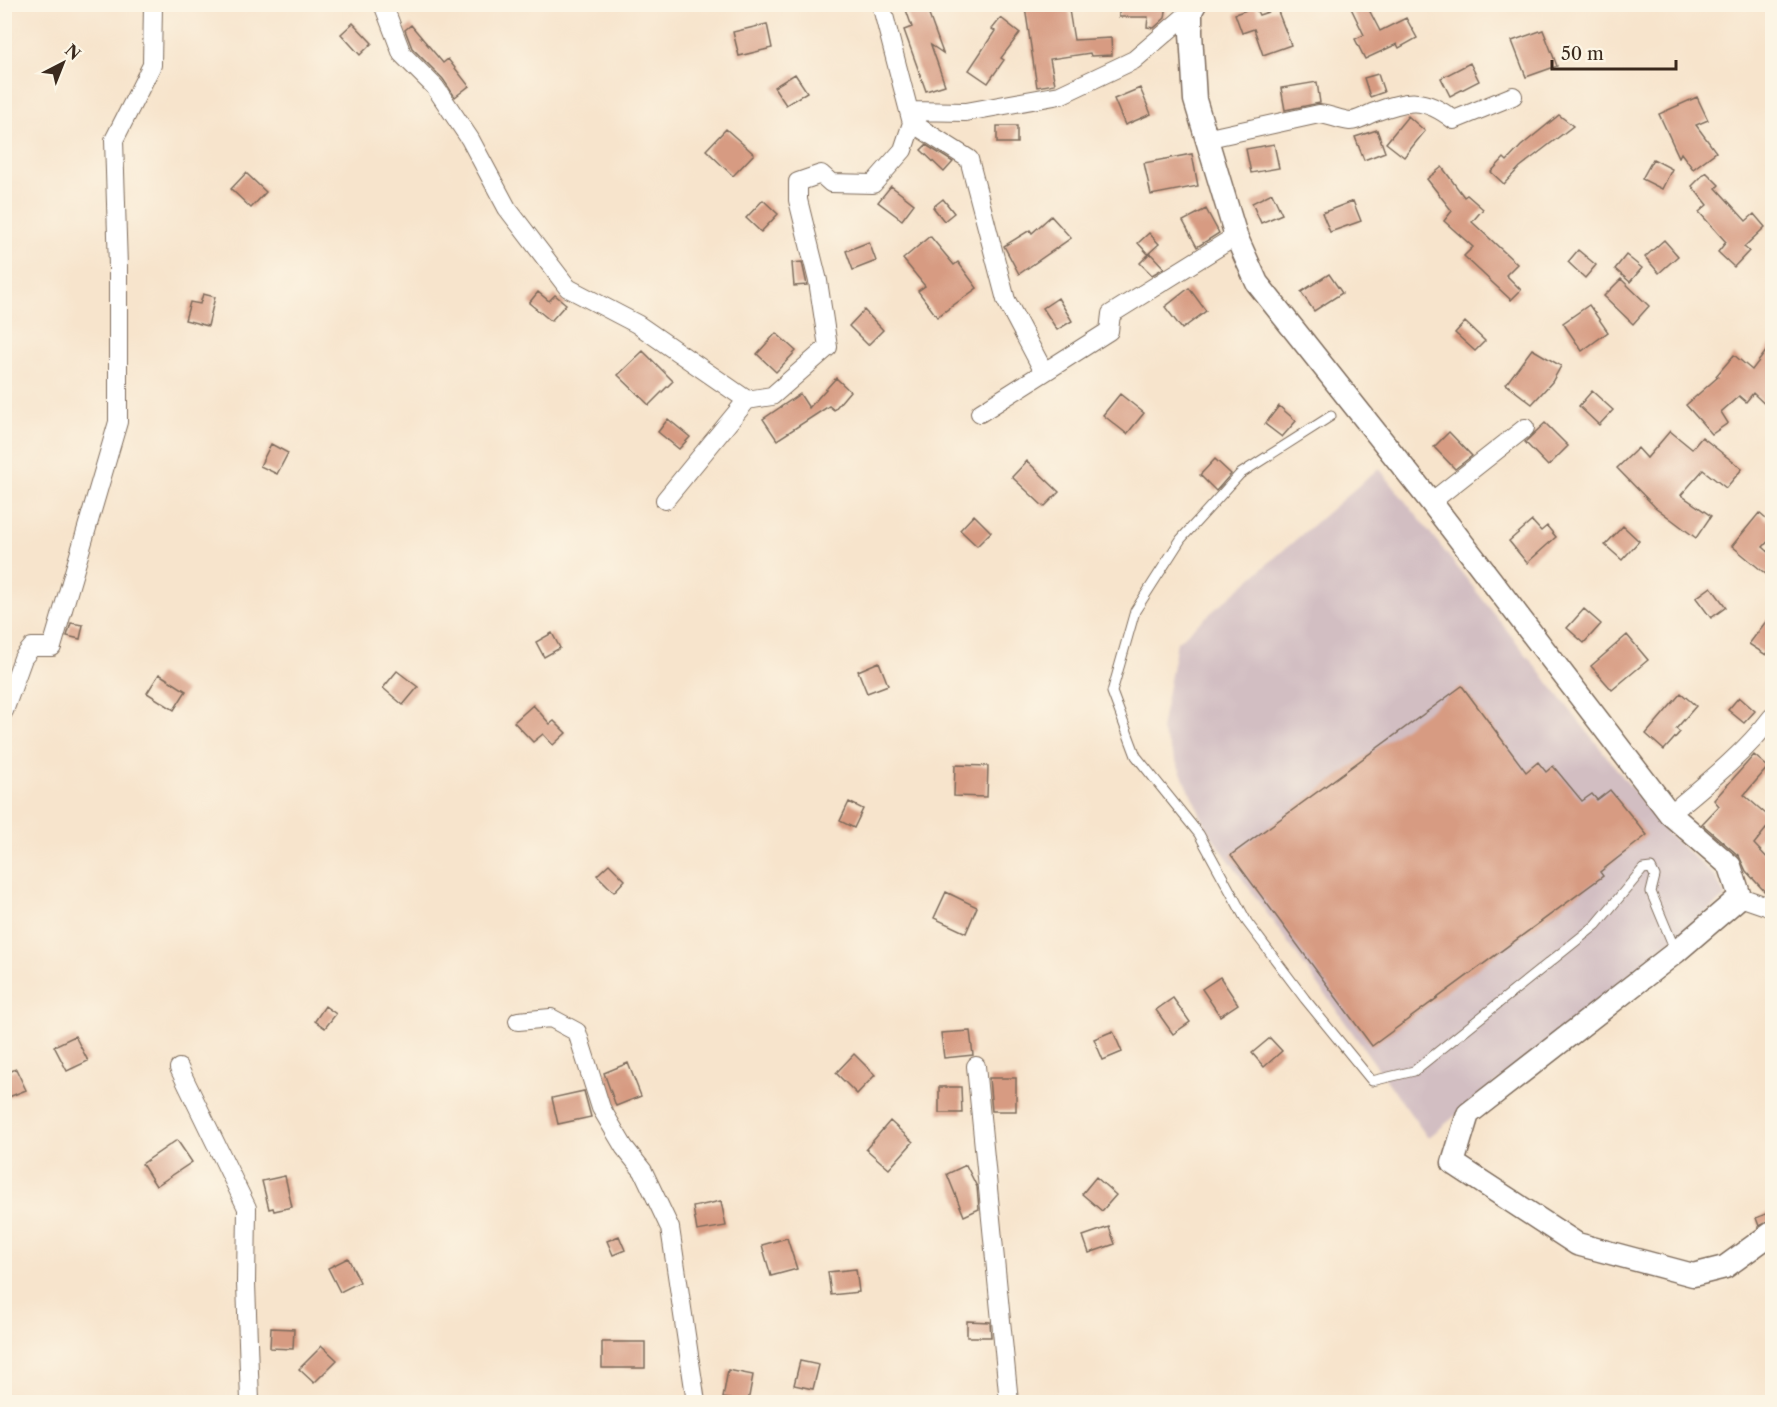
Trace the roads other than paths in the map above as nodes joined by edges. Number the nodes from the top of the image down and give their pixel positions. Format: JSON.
{"nodes":[{"id":1,"x":153,"y":4,"type":"edge"},
{"id":2,"x":383,"y":4,"type":"edge"},
{"id":3,"x":881,"y":4,"type":"edge"},
{"id":4,"x":1193,"y":8,"type":"edge"},
{"id":5,"x":1513,"y":96,"type":"dead end"},
{"id":6,"x":911,"y":117,"type":"junction"},
{"id":7,"x":1205,"y":139,"type":"junction"},
{"id":8,"x":1236,"y":236,"type":"junction"},
{"id":9,"x":1044,"y":372,"type":"junction"},
{"id":10,"x":747,"y":400,"type":"junction"},
{"id":11,"x":980,"y":413,"type":"dead end"},
{"id":12,"x":1331,"y":416,"type":"dead end"},
{"id":13,"x":1525,"y":428,"type":"dead end"},
{"id":14,"x":665,"y":500,"type":"dead end"},
{"id":15,"x":1431,"y":502,"type":"junction"},
{"id":16,"x":4,"y":711,"type":"edge"},
{"id":17,"x":1773,"y":717,"type":"edge"},
{"id":18,"x":1670,"y":814,"type":"junction"},
{"id":19,"x":1740,"y":897,"type":"junction"},
{"id":20,"x":1773,"y":908,"type":"edge"},
{"id":21,"x":1676,"y":952,"type":"junction"},
{"id":22,"x":518,"y":1022,"type":"dead end"},
{"id":23,"x":976,"y":1066,"type":"dead end"},
{"id":24,"x":179,"y":1068,"type":"dead end"},
{"id":25,"x":1773,"y":1233,"type":"edge"},
{"id":26,"x":250,"y":1402,"type":"edge"},
{"id":27,"x":696,"y":1402,"type":"edge"},
{"id":28,"x":1009,"y":1402,"type":"edge"}],
"edges":[{"from":1,"to":16,"type":"street"},
{"from":2,"to":10,"type":"street"},
{"from":3,"to":6,"type":"street"},
{"from":4,"to":6,"type":"street"},
{"from":4,"to":7,"type":"street"},
{"from":5,"to":7,"type":"street"},
{"from":6,"to":9,"type":"street"},
{"from":6,"to":10,"type":"street"},
{"from":7,"to":8,"type":"street"},
{"from":8,"to":9,"type":"street"},
{"from":8,"to":15,"type":"street"},
{"from":9,"to":11,"type":"street"},
{"from":10,"to":14,"type":"street"},
{"from":12,"to":21,"type":"lane"},
{"from":13,"to":15,"type":"street"},
{"from":15,"to":18,"type":"street"},
{"from":17,"to":18,"type":"street"},
{"from":18,"to":19,"type":"street"},
{"from":19,"to":20,"type":"street"},
{"from":19,"to":21,"type":"street"},
{"from":21,"to":25,"type":"street"},
{"from":22,"to":27,"type":"street"},
{"from":23,"to":28,"type":"street"},
{"from":24,"to":26,"type":"street"}]}
